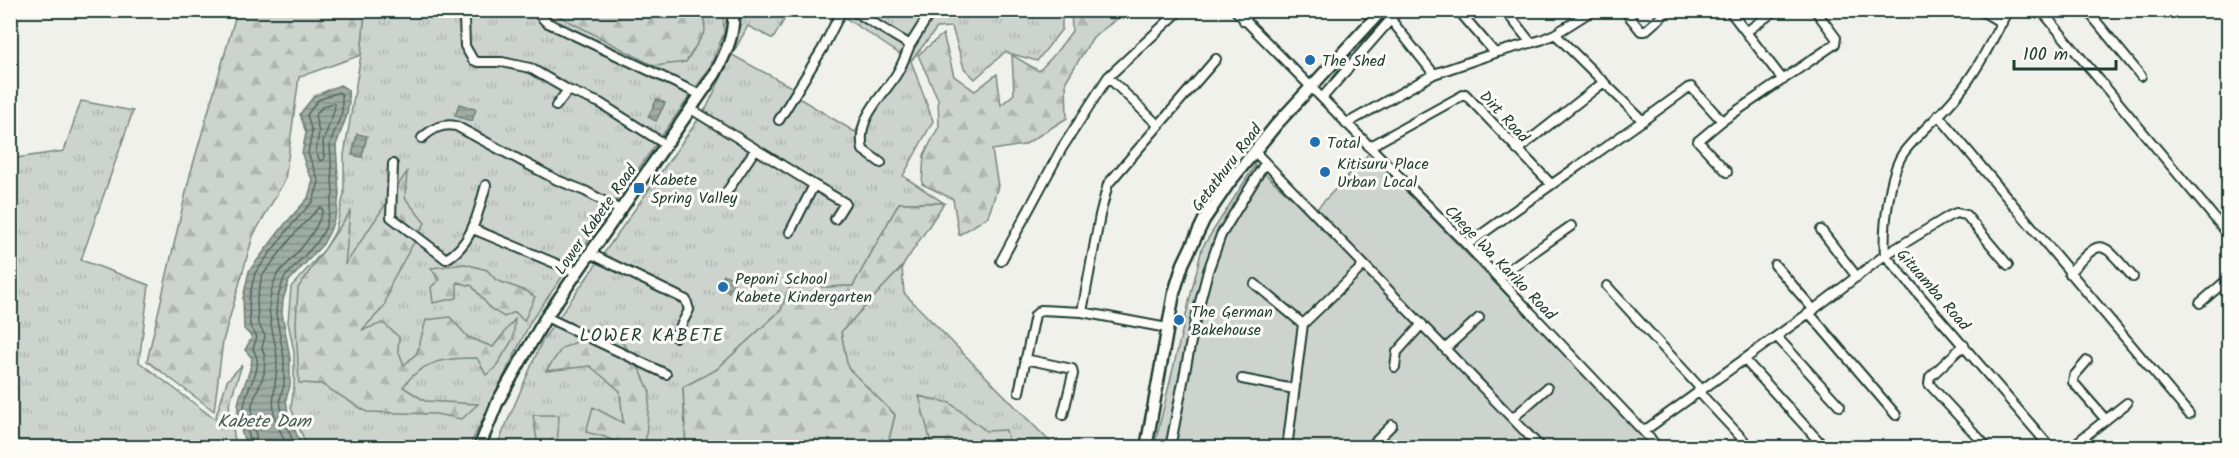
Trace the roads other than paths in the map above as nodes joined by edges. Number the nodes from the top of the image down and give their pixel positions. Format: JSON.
{"nodes":[{"id":1,"x":462,"y":10,"type":"edge"},
{"id":2,"x":535,"y":10,"type":"edge"},
{"id":3,"x":733,"y":10,"type":"edge"},
{"id":4,"x":842,"y":10,"type":"edge"},
{"id":5,"x":852,"y":10,"type":"edge"},
{"id":6,"x":932,"y":10,"type":"edge"},
{"id":7,"x":1235,"y":10,"type":"edge"},
{"id":8,"x":1251,"y":10,"type":"edge"},
{"id":9,"x":1400,"y":10,"type":"edge"},
{"id":10,"x":1458,"y":10,"type":"edge"},
{"id":11,"x":1505,"y":10,"type":"edge"},
{"id":12,"x":1593,"y":10,"type":"edge"},
{"id":13,"x":1624,"y":10,"type":"edge"},
{"id":14,"x":1669,"y":10,"type":"edge"},
{"id":15,"x":1729,"y":10,"type":"edge"},
{"id":16,"x":1776,"y":10,"type":"edge"},
{"id":17,"x":1815,"y":10,"type":"edge"},
{"id":18,"x":1980,"y":10,"type":"edge"},
{"id":19,"x":2008,"y":10,"type":"edge"},
{"id":20,"x":2041,"y":10,"type":"edge"},
{"id":21,"x":2087,"y":10,"type":"edge"},
{"id":22,"x":1376,"y":13,"type":"edge"},
{"id":23,"x":1176,"y":14,"type":"dead end"},
{"id":24,"x":1391,"y":20,"type":"junction"},
{"id":25,"x":1244,"y":21,"type":"junction"},
{"id":26,"x":2002,"y":23,"type":"junction"},
{"id":27,"x":1746,"y":32,"type":"junction"},
{"id":28,"x":1555,"y":34,"type":"junction"},
{"id":29,"x":1531,"y":43,"type":"junction"},
{"id":30,"x":910,"y":45,"type":"junction"},
{"id":31,"x":1496,"y":53,"type":"junction"},
{"id":32,"x":1216,"y":59,"type":"dead end"},
{"id":33,"x":1434,"y":74,"type":"junction"},
{"id":34,"x":2141,"y":76,"type":"dead end"},
{"id":35,"x":1108,"y":77,"type":"junction"},
{"id":36,"x":1783,"y":80,"type":"junction"},
{"id":37,"x":1604,"y":82,"type":"junction"},
{"id":38,"x":1312,"y":88,"type":"junction"},
{"id":39,"x":568,"y":90,"type":"junction"},
{"id":40,"x":701,"y":95,"type":"junction"},
{"id":41,"x":1322,"y":98,"type":"junction"},
{"id":42,"x":556,"y":106,"type":"dead end"},
{"id":43,"x":691,"y":109,"type":"junction"},
{"id":44,"x":1938,"y":116,"type":"junction"},
{"id":45,"x":779,"y":120,"type":"dead end"},
{"id":46,"x":1643,"y":121,"type":"junction"},
{"id":47,"x":1722,"y":121,"type":"junction"},
{"id":48,"x":1346,"y":124,"type":"junction"},
{"id":49,"x":1158,"y":125,"type":"junction"},
{"id":50,"x":422,"y":138,"type":"dead end"},
{"id":51,"x":666,"y":146,"type":"junction"},
{"id":52,"x":1370,"y":147,"type":"junction"},
{"id":53,"x":755,"y":150,"type":"junction"},
{"id":54,"x":1517,"y":150,"type":"junction"},
{"id":55,"x":1255,"y":152,"type":"junction"},
{"id":56,"x":881,"y":163,"type":"dead end"},
{"id":57,"x":1265,"y":163,"type":"junction"},
{"id":58,"x":393,"y":164,"type":"dead end"},
{"id":59,"x":1727,"y":172,"type":"dead end"},
{"id":60,"x":1551,"y":184,"type":"junction"},
{"id":61,"x":486,"y":185,"type":"dead end"},
{"id":62,"x":814,"y":185,"type":"junction"},
{"id":63,"x":726,"y":192,"type":"dead end"},
{"id":64,"x":620,"y":210,"type":"junction"},
{"id":65,"x":836,"y":219,"type":"dead end"},
{"id":66,"x":1571,"y":226,"type":"dead end"},
{"id":67,"x":473,"y":229,"type":"junction"},
{"id":68,"x":1821,"y":230,"type":"dead end"},
{"id":69,"x":790,"y":231,"type":"dead end"},
{"id":70,"x":2229,"y":234,"type":"edge"},
{"id":71,"x":1467,"y":245,"type":"junction"},
{"id":72,"x":589,"y":253,"type":"junction"},
{"id":73,"x":1885,"y":255,"type":"junction"},
{"id":74,"x":1001,"y":261,"type":"dead end"},
{"id":75,"x":1364,"y":265,"type":"junction"},
{"id":76,"x":2008,"y":265,"type":"dead end"},
{"id":77,"x":1775,"y":266,"type":"dead end"},
{"id":78,"x":576,"y":272,"type":"junction"},
{"id":79,"x":2069,"y":273,"type":"junction"},
{"id":80,"x":1498,"y":277,"type":"junction"},
{"id":81,"x":1857,"y":277,"type":"junction"},
{"id":82,"x":2133,"y":277,"type":"dead end"},
{"id":83,"x":2229,"y":279,"type":"edge"},
{"id":84,"x":1255,"y":284,"type":"dead end"},
{"id":85,"x":1607,"y":286,"type":"dead end"},
{"id":86,"x":2200,"y":303,"type":"dead end"},
{"id":87,"x":1082,"y":312,"type":"junction"},
{"id":88,"x":1812,"y":312,"type":"junction"},
{"id":89,"x":546,"y":317,"type":"junction"},
{"id":90,"x":1479,"y":318,"type":"dead end"},
{"id":91,"x":1303,"y":324,"type":"junction"},
{"id":92,"x":1422,"y":324,"type":"junction"},
{"id":93,"x":1167,"y":328,"type":"junction"},
{"id":94,"x":675,"y":337,"type":"dead end"},
{"id":95,"x":1777,"y":337,"type":"junction"},
{"id":96,"x":1964,"y":345,"type":"junction"},
{"id":97,"x":1446,"y":348,"type":"junction"},
{"id":98,"x":1025,"y":359,"type":"junction"},
{"id":99,"x":1744,"y":360,"type":"junction"},
{"id":100,"x":2087,"y":361,"type":"dead end"},
{"id":101,"x":1395,"y":368,"type":"dead end"},
{"id":102,"x":666,"y":374,"type":"dead end"},
{"id":103,"x":1242,"y":379,"type":"dead end"},
{"id":104,"x":1547,"y":388,"type":"dead end"},
{"id":105,"x":1294,"y":389,"type":"junction"},
{"id":106,"x":1699,"y":390,"type":"junction"},
{"id":107,"x":1019,"y":392,"type":"dead end"},
{"id":108,"x":2127,"y":403,"type":"dead end"},
{"id":109,"x":1840,"y":406,"type":"dead end"},
{"id":110,"x":2189,"y":414,"type":"dead end"},
{"id":111,"x":1063,"y":415,"type":"dead end"},
{"id":112,"x":1896,"y":415,"type":"dead end"},
{"id":113,"x":1513,"y":418,"type":"junction"},
{"id":114,"x":2106,"y":420,"type":"junction"},
{"id":115,"x":1392,"y":425,"type":"dead end"},
{"id":116,"x":1644,"y":431,"type":"junction"},
{"id":117,"x":479,"y":447,"type":"edge"},
{"id":118,"x":1146,"y":447,"type":"edge"},
{"id":119,"x":1170,"y":447,"type":"edge"},
{"id":120,"x":1287,"y":447,"type":"edge"},
{"id":121,"x":1370,"y":447,"type":"edge"},
{"id":122,"x":1541,"y":447,"type":"edge"},
{"id":123,"x":1659,"y":447,"type":"edge"},
{"id":124,"x":1751,"y":447,"type":"edge"},
{"id":125,"x":1825,"y":447,"type":"edge"},
{"id":126,"x":1988,"y":447,"type":"edge"},
{"id":127,"x":2050,"y":447,"type":"edge"},
{"id":128,"x":2070,"y":447,"type":"edge"}],
"edges":[{"from":1,"to":39,"type":"street"},
{"from":2,"to":40,"type":"street"},
{"from":3,"to":40,"type":"main road","name":"Lower Kabete Road"},
{"from":4,"to":45,"type":"street"},
{"from":5,"to":30,"type":"street"},
{"from":6,"to":30,"type":"street"},
{"from":7,"to":25,"type":"street","name":"Chege Wa Kariko Road"},
{"from":8,"to":25,"type":"street"},
{"from":9,"to":24,"type":"street"},
{"from":10,"to":31,"type":"street"},
{"from":11,"to":29,"type":"street"},
{"from":12,"to":28,"type":"street"},
{"from":13,"to":14,"type":"street"},
{"from":15,"to":27,"type":"street"},
{"from":16,"to":27,"type":"street"},
{"from":17,"to":36,"type":"street"},
{"from":18,"to":26,"type":"street"},
{"from":19,"to":26,"type":"street","name":"Gituamba Road"},
{"from":20,"to":70,"type":"street"},
{"from":21,"to":34,"type":"street"},
{"from":22,"to":38,"type":"main road","name":"Getathuru Road"},
{"from":23,"to":35,"type":"street"},
{"from":24,"to":33,"type":"street"},
{"from":24,"to":41,"type":"street"},
{"from":25,"to":38,"type":"street","name":"Chege Wa Kariko Road"},
{"from":26,"to":44,"type":"street","name":"Gituamba Road"},
{"from":27,"to":36,"type":"street"},
{"from":28,"to":29,"type":"street"},
{"from":28,"to":37,"type":"street"},
{"from":29,"to":31,"type":"street"},
{"from":30,"to":56,"type":"street"},
{"from":31,"to":33,"type":"street"},
{"from":32,"to":49,"type":"street"},
{"from":33,"to":48,"type":"street"},
{"from":35,"to":49,"type":"street"},
{"from":35,"to":74,"type":"street"},
{"from":36,"to":47,"type":"street"},
{"from":37,"to":46,"type":"street"},
{"from":37,"to":54,"type":"street"},
{"from":38,"to":41,"type":"street","name":"Chege Wa Kariko Road"},
{"from":38,"to":55,"type":"main road","name":"Getathuru Road"},
{"from":39,"to":42,"type":"street"},
{"from":39,"to":51,"type":"street"},
{"from":40,"to":43,"type":"main road","name":"Lower Kabete Road"},
{"from":41,"to":48,"type":"street","name":"Chege Wa Kariko Road"},
{"from":43,"to":51,"type":"main road","name":"Lower Kabete Road"},
{"from":43,"to":53,"type":"street"},
{"from":44,"to":73,"type":"street","name":"Gituamba Road"},
{"from":44,"to":79,"type":"street"},
{"from":46,"to":47,"type":"street"},
{"from":46,"to":60,"type":"street"},
{"from":47,"to":59,"type":"street"},
{"from":48,"to":52,"type":"street","name":"Chege Wa Kariko Road"},
{"from":49,"to":87,"type":"street"},
{"from":50,"to":64,"type":"street"},
{"from":51,"to":64,"type":"main road","name":"Lower Kabete Road"},
{"from":52,"to":54,"type":"street","name":"Dirt Road"},
{"from":52,"to":71,"type":"street","name":"Chege Wa Kariko Road"},
{"from":53,"to":62,"type":"street"},
{"from":53,"to":63,"type":"street"},
{"from":54,"to":60,"type":"street","name":"Dirt Road"},
{"from":55,"to":57,"type":"street"},
{"from":55,"to":93,"type":"main road","name":"Getathuru Road"},
{"from":57,"to":75,"type":"street"},
{"from":57,"to":119,"type":"street"},
{"from":58,"to":67,"type":"street"},
{"from":60,"to":71,"type":"street"},
{"from":61,"to":67,"type":"street"},
{"from":62,"to":65,"type":"street"},
{"from":62,"to":69,"type":"street"},
{"from":64,"to":72,"type":"main road","name":"Lower Kabete Road"},
{"from":66,"to":80,"type":"street"},
{"from":67,"to":78,"type":"street"},
{"from":68,"to":81,"type":"street"},
{"from":71,"to":80,"type":"street","name":"Chege Wa Kariko Road"},
{"from":72,"to":78,"type":"main road","name":"Lower Kabete Road"},
{"from":72,"to":94,"type":"street"},
{"from":73,"to":76,"type":"street"},
{"from":73,"to":81,"type":"street"},
{"from":73,"to":96,"type":"street","name":"Gituamba Road"},
{"from":75,"to":91,"type":"street"},
{"from":75,"to":92,"type":"street"},
{"from":77,"to":88,"type":"street"},
{"from":78,"to":89,"type":"main road","name":"Lower Kabete Road"},
{"from":79,"to":82,"type":"street"},
{"from":79,"to":110,"type":"street"},
{"from":80,"to":116,"type":"street","name":"Chege Wa Kariko Road"},
{"from":81,"to":88,"type":"street"},
{"from":83,"to":86,"type":"street"},
{"from":84,"to":91,"type":"street"},
{"from":85,"to":106,"type":"street"},
{"from":87,"to":93,"type":"street"},
{"from":87,"to":98,"type":"street"},
{"from":88,"to":95,"type":"street"},
{"from":88,"to":112,"type":"street"},
{"from":89,"to":102,"type":"street"},
{"from":89,"to":117,"type":"main road","name":"Lower Kabete Road"},
{"from":90,"to":97,"type":"street"},
{"from":91,"to":105,"type":"street"},
{"from":92,"to":97,"type":"street"},
{"from":92,"to":101,"type":"street"},
{"from":93,"to":118,"type":"main road","name":"Getathuru Road"},
{"from":95,"to":99,"type":"street"},
{"from":95,"to":109,"type":"street"},
{"from":96,"to":126,"type":"street"},
{"from":96,"to":127,"type":"street","name":"Gituamba Road"},
{"from":97,"to":113,"type":"street"},
{"from":98,"to":107,"type":"street"},
{"from":98,"to":111,"type":"street"},
{"from":99,"to":106,"type":"street"},
{"from":99,"to":125,"type":"street"},
{"from":100,"to":114,"type":"street"},
{"from":103,"to":105,"type":"street"},
{"from":104,"to":113,"type":"street"},
{"from":105,"to":120,"type":"street"},
{"from":106,"to":116,"type":"street"},
{"from":106,"to":124,"type":"street"},
{"from":108,"to":114,"type":"street"},
{"from":113,"to":122,"type":"street"},
{"from":114,"to":128,"type":"street"},
{"from":115,"to":121,"type":"street"},
{"from":116,"to":123,"type":"street","name":"Chege Wa Kariko Road"}]}
